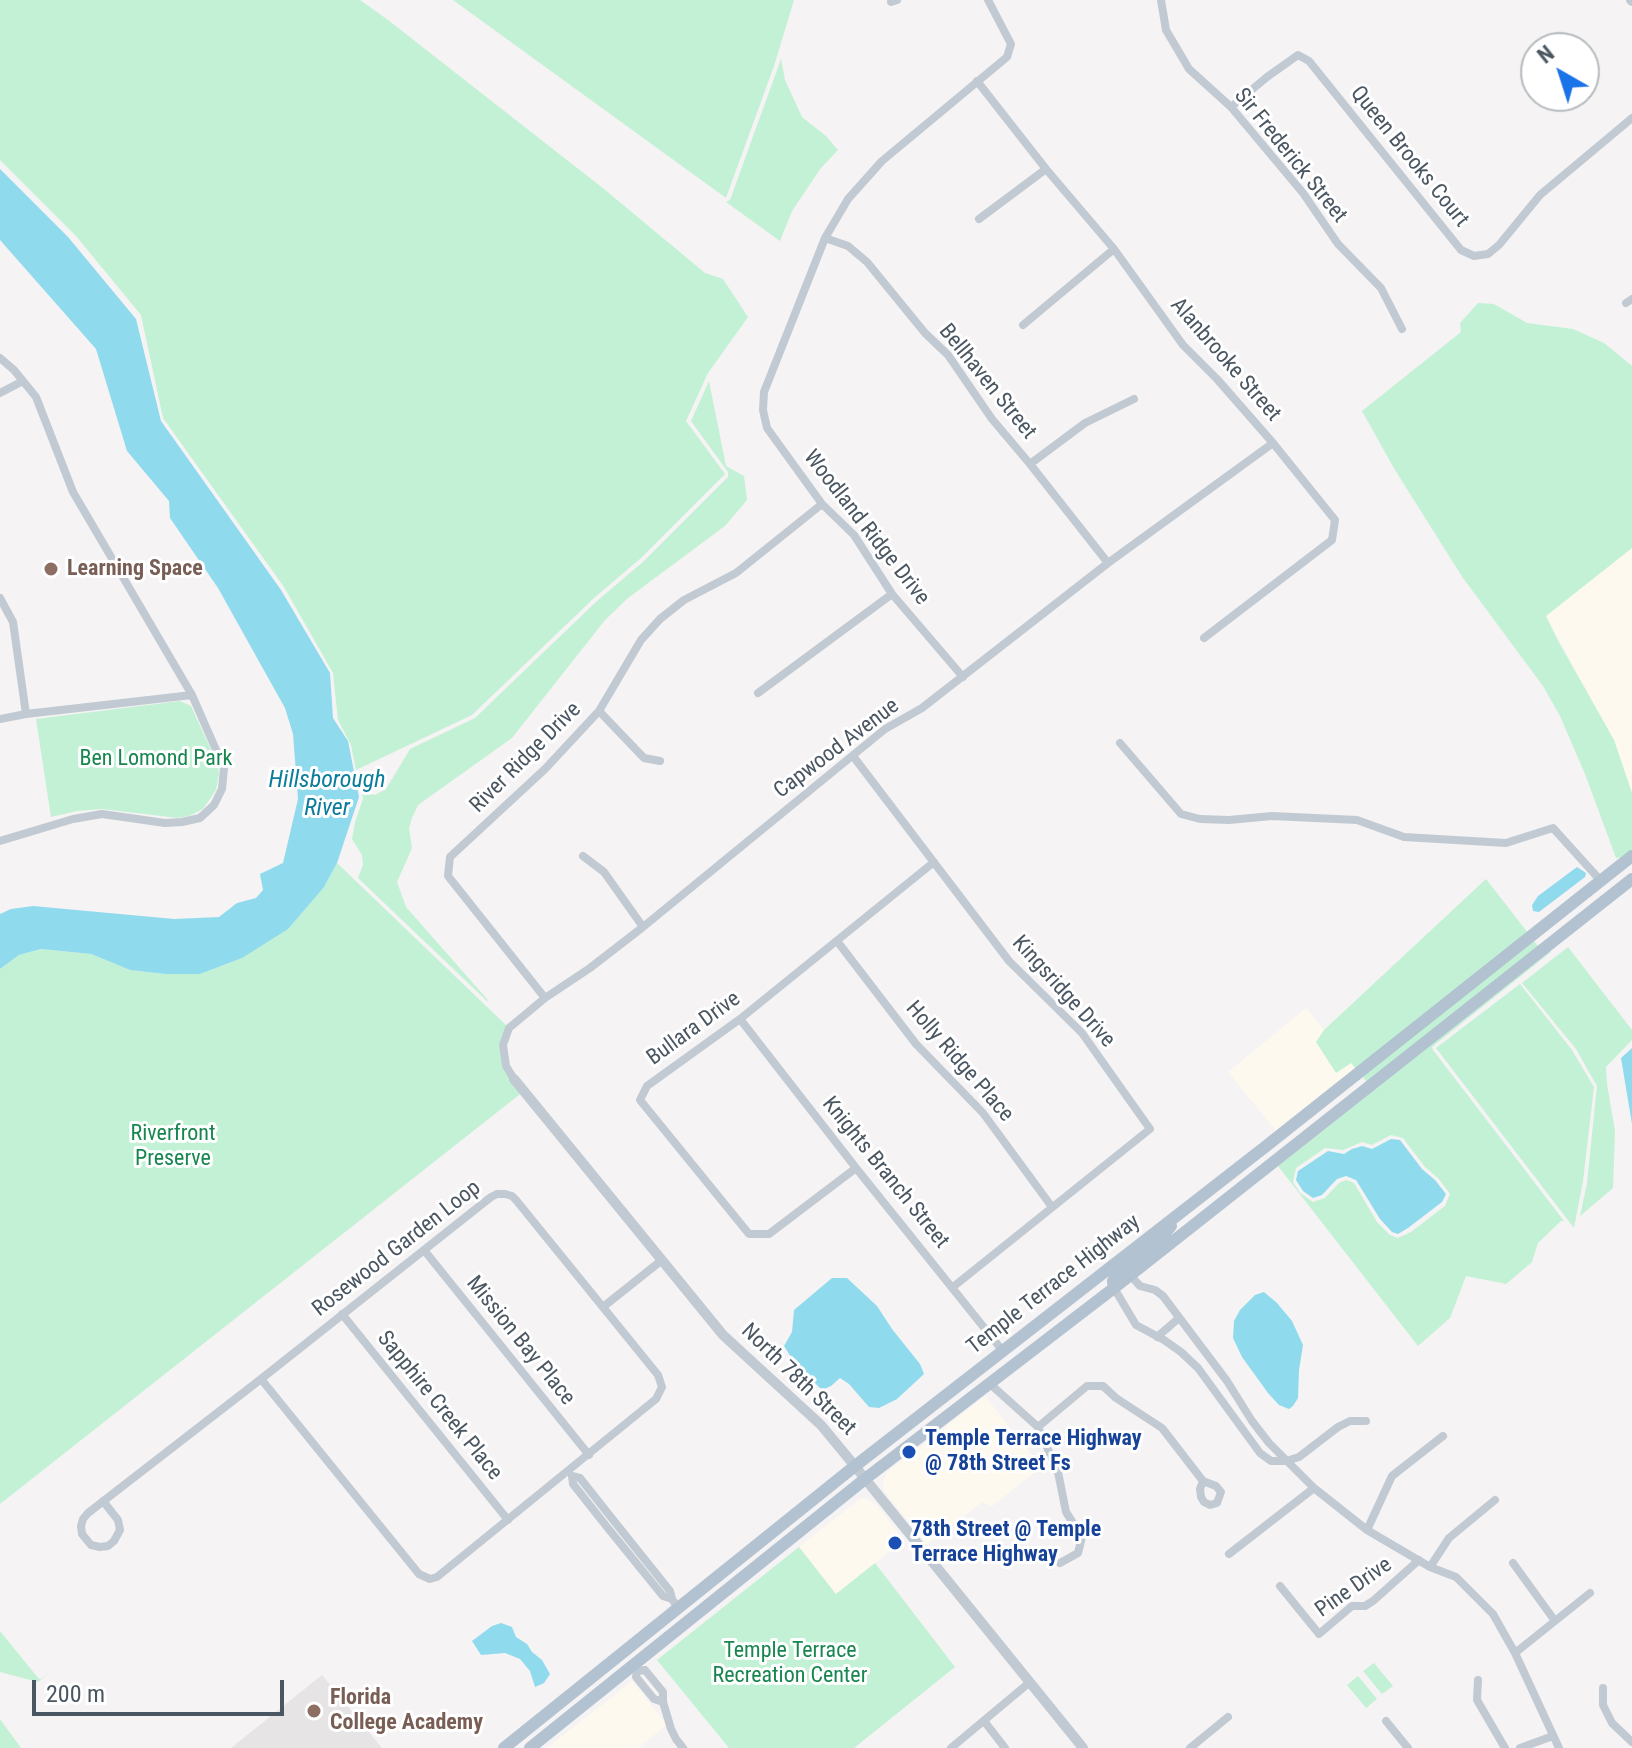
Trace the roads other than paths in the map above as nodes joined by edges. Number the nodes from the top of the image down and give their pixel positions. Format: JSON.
{"nodes":[{"id":1,"x":988,"y":0,"type":"edge"},
{"id":2,"x":1161,"y":0,"type":"edge"},
{"id":3,"x":977,"y":81,"type":"junction"},
{"id":4,"x":1231,"y":107,"type":"junction"},
{"id":5,"x":1632,"y":118,"type":"edge"},
{"id":6,"x":1046,"y":169,"type":"junction"},
{"id":7,"x":979,"y":219,"type":"dead end"},
{"id":8,"x":825,"y":238,"type":"junction"},
{"id":9,"x":1114,"y":249,"type":"junction"},
{"id":10,"x":1023,"y":325,"type":"dead end"},
{"id":11,"x":1402,"y":329,"type":"dead end"},
{"id":12,"x":0,"y":358,"type":"edge"},
{"id":13,"x":23,"y":381,"type":"junction"},
{"id":14,"x":0,"y":393,"type":"edge"},
{"id":15,"x":1134,"y":399,"type":"dead end"},
{"id":16,"x":1273,"y":443,"type":"junction"},
{"id":17,"x":1030,"y":464,"type":"junction"},
{"id":18,"x":822,"y":504,"type":"junction"},
{"id":19,"x":1108,"y":563,"type":"junction"},
{"id":20,"x":892,"y":594,"type":"junction"},
{"id":21,"x":0,"y":598,"type":"edge"},
{"id":22,"x":1204,"y":638,"type":"dead end"},
{"id":23,"x":963,"y":677,"type":"junction"},
{"id":24,"x":758,"y":693,"type":"dead end"},
{"id":25,"x":192,"y":695,"type":"junction"},
{"id":26,"x":599,"y":711,"type":"junction"},
{"id":27,"x":26,"y":714,"type":"junction"},
{"id":28,"x":0,"y":719,"type":"edge"},
{"id":29,"x":1120,"y":743,"type":"dead end"},
{"id":30,"x":853,"y":756,"type":"junction"},
{"id":31,"x":660,"y":761,"type":"dead end"},
{"id":32,"x":0,"y":841,"type":"edge"},
{"id":33,"x":583,"y":856,"type":"dead end"},
{"id":34,"x":1632,"y":856,"type":"edge"},
{"id":35,"x":934,"y":862,"type":"junction"},
{"id":36,"x":1632,"y":879,"type":"edge"},
{"id":37,"x":1601,"y":881,"type":"junction"},
{"id":38,"x":643,"y":927,"type":"junction"},
{"id":39,"x":1534,"y":934,"type":"junction"},
{"id":40,"x":837,"y":941,"type":"junction"},
{"id":41,"x":1545,"y":948,"type":"junction"},
{"id":42,"x":545,"y":998,"type":"junction"},
{"id":43,"x":740,"y":1019,"type":"junction"},
{"id":44,"x":514,"y":1079,"type":"joint"},
{"id":45,"x":1304,"y":1116,"type":"junction"},
{"id":46,"x":1315,"y":1129,"type":"junction"},
{"id":47,"x":856,"y":1168,"type":"junction"},
{"id":48,"x":1052,"y":1207,"type":"junction"},
{"id":49,"x":1179,"y":1214,"type":"junction"},
{"id":50,"x":424,"y":1250,"type":"junction"},
{"id":51,"x":662,"y":1260,"type":"junction"},
{"id":52,"x":1130,"y":1275,"type":"junction"},
{"id":53,"x":953,"y":1287,"type":"junction"},
{"id":54,"x":1114,"y":1288,"type":"junction"},
{"id":55,"x":603,"y":1307,"type":"junction"},
{"id":56,"x":342,"y":1314,"type":"junction"},
{"id":57,"x":1179,"y":1318,"type":"junction"},
{"id":58,"x":1157,"y":1337,"type":"junction"},
{"id":59,"x":1002,"y":1350,"type":"junction"},
{"id":60,"x":1014,"y":1364,"type":"junction"},
{"id":61,"x":261,"y":1379,"type":"junction"},
{"id":62,"x":989,"y":1383,"type":"junction"},
{"id":63,"x":1366,"y":1421,"type":"dead end"},
{"id":64,"x":1038,"y":1427,"type":"junction"},
{"id":65,"x":1443,"y":1436,"type":"dead end"},
{"id":66,"x":589,"y":1455,"type":"junction"},
{"id":67,"x":1286,"y":1461,"type":"junction"},
{"id":68,"x":855,"y":1466,"type":"junction"},
{"id":69,"x":570,"y":1473,"type":"junction"},
{"id":70,"x":865,"y":1479,"type":"junction"},
{"id":71,"x":1203,"y":1481,"type":"dead end"},
{"id":72,"x":1314,"y":1488,"type":"junction"},
{"id":73,"x":1495,"y":1500,"type":"dead end"},
{"id":74,"x":103,"y":1501,"type":"junction"},
{"id":75,"x":508,"y":1520,"type":"junction"},
{"id":76,"x":1367,"y":1530,"type":"junction"},
{"id":77,"x":1229,"y":1554,"type":"dead end"},
{"id":78,"x":1419,"y":1560,"type":"junction"},
{"id":79,"x":1060,"y":1563,"type":"dead end"},
{"id":80,"x":1513,"y":1563,"type":"dead end"},
{"id":81,"x":1430,"y":1567,"type":"junction"},
{"id":82,"x":1280,"y":1586,"type":"dead end"},
{"id":83,"x":1590,"y":1593,"type":"dead end"},
{"id":84,"x":675,"y":1604,"type":"junction"},
{"id":85,"x":1555,"y":1621,"type":"junction"},
{"id":86,"x":1515,"y":1653,"type":"junction"},
{"id":87,"x":635,"y":1669,"type":"junction"},
{"id":88,"x":1478,"y":1680,"type":"dead end"},
{"id":89,"x":1030,"y":1682,"type":"junction"},
{"id":90,"x":1603,"y":1688,"type":"dead end"},
{"id":91,"x":1228,"y":1717,"type":"dead end"},
{"id":92,"x":984,"y":1721,"type":"junction"},
{"id":93,"x":1386,"y":1721,"type":"dead end"},
{"id":94,"x":1553,"y":1736,"type":"junction"},
{"id":95,"x":1632,"y":1742,"type":"edge"},
{"id":96,"x":504,"y":1748,"type":"edge"},
{"id":97,"x":530,"y":1748,"type":"edge"},
{"id":98,"x":683,"y":1748,"type":"edge"},
{"id":99,"x":951,"y":1748,"type":"edge"},
{"id":100,"x":1005,"y":1748,"type":"edge"},
{"id":101,"x":1083,"y":1748,"type":"edge"},
{"id":102,"x":1190,"y":1748,"type":"edge"},
{"id":103,"x":1408,"y":1748,"type":"edge"},
{"id":104,"x":1505,"y":1748,"type":"edge"},
{"id":105,"x":1520,"y":1748,"type":"edge"},
{"id":106,"x":1559,"y":1748,"type":"edge"}],
"edges":[{"from":1,"to":3,"type":"street","name":"Woodland Ridge Drive"},
{"from":2,"to":4,"type":"street","name":"Sir Frederick Street"},
{"from":3,"to":6,"type":"street","name":"Alanbrooke Street"},
{"from":3,"to":8,"type":"street","name":"Woodland Ridge Drive"},
{"from":4,"to":5,"type":"street","name":"Queen Brooks Court"},
{"from":4,"to":11,"type":"street","name":"Sir Frederick Street"},
{"from":6,"to":7,"type":"street"},
{"from":6,"to":9,"type":"street","name":"Alanbrooke Street"},
{"from":8,"to":17,"type":"street","name":"Bellhaven Street"},
{"from":8,"to":18,"type":"street","name":"Woodland Ridge Drive"},
{"from":9,"to":10,"type":"street"},
{"from":9,"to":16,"type":"street","name":"Alanbrooke Street"},
{"from":12,"to":13,"type":"street"},
{"from":13,"to":14,"type":"street"},
{"from":13,"to":25,"type":"street"},
{"from":15,"to":17,"type":"street"},
{"from":16,"to":19,"type":"street","name":"Capwood Avenue"},
{"from":16,"to":22,"type":"street","name":"Alanbrooke Street"},
{"from":17,"to":19,"type":"street","name":"Bellhaven Street"},
{"from":18,"to":20,"type":"street","name":"Woodland Ridge Drive"},
{"from":18,"to":26,"type":"street","name":"River Ridge Drive"},
{"from":19,"to":23,"type":"street","name":"Capwood Avenue"},
{"from":20,"to":23,"type":"street","name":"Woodland Ridge Drive"},
{"from":20,"to":24,"type":"street"},
{"from":21,"to":27,"type":"street"},
{"from":23,"to":30,"type":"street","name":"Capwood Avenue"},
{"from":25,"to":27,"type":"street"},
{"from":25,"to":32,"type":"street"},
{"from":26,"to":31,"type":"street"},
{"from":26,"to":42,"type":"street","name":"River Ridge Drive"},
{"from":27,"to":28,"type":"street"},
{"from":29,"to":37,"type":"street"},
{"from":30,"to":35,"type":"street","name":"Kingsridge Drive"},
{"from":30,"to":38,"type":"street","name":"Capwood Avenue"},
{"from":33,"to":38,"type":"street"},
{"from":34,"to":37,"type":"main road","name":"Temple Terrace Highway"},
{"from":35,"to":40,"type":"street","name":"Bullara Drive"},
{"from":35,"to":48,"type":"street","name":"Kingsridge Drive"},
{"from":36,"to":41,"type":"main road","name":"Temple Terrace Highway"},
{"from":37,"to":39,"type":"main road","name":"Temple Terrace Highway"},
{"from":38,"to":42,"type":"street","name":"Capwood Avenue"},
{"from":39,"to":41,"type":"main road"},
{"from":39,"to":45,"type":"main road","name":"Temple Terrace Highway"},
{"from":40,"to":43,"type":"street","name":"Bullara Drive"},
{"from":40,"to":48,"type":"street","name":"Holly Ridge Place"},
{"from":41,"to":46,"type":"main road","name":"Temple Terrace Highway"},
{"from":42,"to":44,"type":"street","name":"Capwood Avenue"},
{"from":43,"to":47,"type":"street","name":"Knights Branch Street"},
{"from":43,"to":47,"type":"street","name":"Bullara Drive"},
{"from":44,"to":51,"type":"street","name":"North 78th Street"},
{"from":45,"to":46,"type":"main road"},
{"from":45,"to":49,"type":"main road","name":"Temple Terrace Highway"},
{"from":46,"to":52,"type":"main road","name":"Temple Terrace Highway"},
{"from":47,"to":53,"type":"street","name":"Knights Branch Street"},
{"from":48,"to":53,"type":"street","name":"Kingsridge Drive"},
{"from":49,"to":54,"type":"main road"},
{"from":49,"to":59,"type":"main road","name":"Temple Terrace Highway"},
{"from":50,"to":55,"type":"street","name":"Rosewood Garden Loop"},
{"from":50,"to":56,"type":"street","name":"Rosewood Garden Loop"},
{"from":50,"to":66,"type":"street","name":"Mission Bay Place"},
{"from":51,"to":55,"type":"street"},
{"from":51,"to":68,"type":"street","name":"North 78th Street"},
{"from":52,"to":54,"type":"main road","name":"Temple Terrace Highway"},
{"from":52,"to":57,"type":"street"},
{"from":53,"to":59,"type":"street","name":"Knights Branch Street"},
{"from":54,"to":58,"type":"street"},
{"from":54,"to":60,"type":"main road","name":"Temple Terrace Highway"},
{"from":55,"to":66,"type":"street","name":"Rosewood Garden Loop"},
{"from":56,"to":61,"type":"street","name":"Rosewood Garden Loop"},
{"from":56,"to":75,"type":"street","name":"Sapphire Creek Place"},
{"from":57,"to":58,"type":"street"},
{"from":57,"to":67,"type":"street"},
{"from":58,"to":67,"type":"street"},
{"from":59,"to":60,"type":"main road"},
{"from":59,"to":68,"type":"main road","name":"Temple Terrace Highway"},
{"from":60,"to":62,"type":"main road","name":"Temple Terrace Highway"},
{"from":61,"to":74,"type":"street","name":"Rosewood Garden Loop"},
{"from":61,"to":75,"type":"street"},
{"from":62,"to":64,"type":"street"},
{"from":62,"to":70,"type":"main road","name":"Temple Terrace Highway"},
{"from":63,"to":67,"type":"street"},
{"from":64,"to":71,"type":"street"},
{"from":64,"to":79,"type":"street"},
{"from":65,"to":76,"type":"street"},
{"from":66,"to":69,"type":"street"},
{"from":67,"to":72,"type":"street"},
{"from":68,"to":70,"type":"street","name":"North 78th Street"},
{"from":68,"to":84,"type":"main road","name":"Temple Terrace Highway"},
{"from":69,"to":75,"type":"street"},
{"from":69,"to":84,"type":"street"},
{"from":70,"to":87,"type":"main road","name":"Temple Terrace Highway"},
{"from":70,"to":89,"type":"street","name":"North 78th Street"},
{"from":72,"to":76,"type":"street"},
{"from":72,"to":77,"type":"street"},
{"from":73,"to":81,"type":"street"},
{"from":74,"to":74,"type":"street","name":"Rosewood Garden Loop"},
{"from":76,"to":78,"type":"street"},
{"from":78,"to":81,"type":"street"},
{"from":78,"to":82,"type":"street","name":"Pine Drive"},
{"from":80,"to":85,"type":"street"},
{"from":81,"to":86,"type":"street"},
{"from":83,"to":85,"type":"street"},
{"from":84,"to":87,"type":"main road"},
{"from":84,"to":96,"type":"main road","name":"Temple Terrace Highway"},
{"from":85,"to":86,"type":"street"},
{"from":86,"to":94,"type":"street"},
{"from":87,"to":97,"type":"main road","name":"Temple Terrace Highway"},
{"from":87,"to":98,"type":"street"},
{"from":88,"to":104,"type":"street"},
{"from":89,"to":92,"type":"street"},
{"from":89,"to":101,"type":"street","name":"North 78th Street"},
{"from":90,"to":95,"type":"street"},
{"from":91,"to":102,"type":"street"},
{"from":92,"to":99,"type":"street"},
{"from":92,"to":100,"type":"street"},
{"from":93,"to":103,"type":"street"},
{"from":94,"to":105,"type":"street"},
{"from":94,"to":106,"type":"street"}]}
